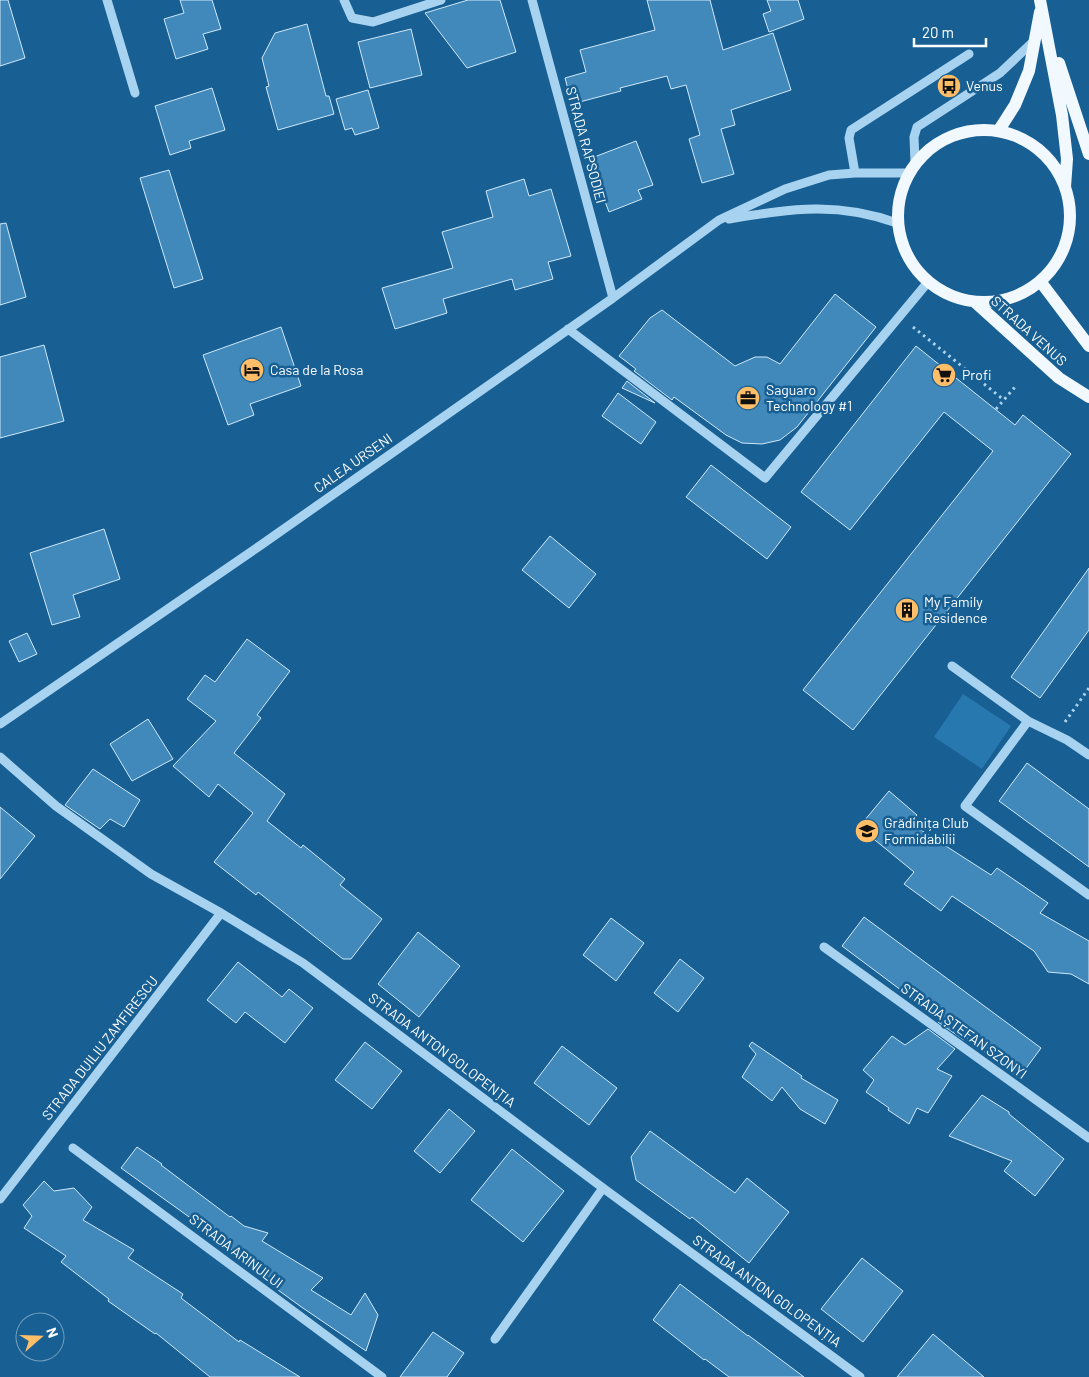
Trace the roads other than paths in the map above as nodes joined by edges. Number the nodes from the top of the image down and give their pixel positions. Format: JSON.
{"nodes":[{"id":1,"x":108,"y":0,"type":"edge"},
{"id":2,"x":344,"y":0,"type":"edge"},
{"id":3,"x":441,"y":0,"type":"edge"},
{"id":4,"x":532,"y":0,"type":"edge"},
{"id":5,"x":1041,"y":2,"type":"edge"},
{"id":6,"x":1045,"y":21,"type":"junction"},
{"id":7,"x":1036,"y":39,"type":"junction"},
{"id":8,"x":969,"y":54,"type":"dead end"},
{"id":9,"x":135,"y":92,"type":"dead end"},
{"id":10,"x":999,"y":130,"type":"junction"},
{"id":11,"x":1089,"y":154,"type":"edge"},
{"id":12,"x":911,"y":168,"type":"junction"},
{"id":13,"x":855,"y":173,"type":"junction"},
{"id":14,"x":1065,"y":187,"type":"junction"},
{"id":15,"x":719,"y":220,"type":"junction"},
{"id":16,"x":897,"y":223,"type":"junction"},
{"id":17,"x":1040,"y":281,"type":"junction"},
{"id":18,"x":928,"y":282,"type":"junction"},
{"id":19,"x":613,"y":298,"type":"junction"},
{"id":20,"x":976,"y":302,"type":"junction"},
{"id":21,"x":568,"y":329,"type":"junction"},
{"id":22,"x":1089,"y":346,"type":"edge"},
{"id":23,"x":1089,"y":397,"type":"edge"},
{"id":24,"x":952,"y":666,"type":"dead end"},
{"id":25,"x":1028,"y":721,"type":"junction"},
{"id":26,"x":0,"y":724,"type":"edge"},
{"id":27,"x":1089,"y":755,"type":"edge"},
{"id":28,"x":0,"y":757,"type":"edge"},
{"id":29,"x":1089,"y":895,"type":"edge"},
{"id":30,"x":221,"y":913,"type":"junction"},
{"id":31,"x":824,"y":947,"type":"dead end"},
{"id":32,"x":1089,"y":1138,"type":"edge"},
{"id":33,"x":73,"y":1148,"type":"dead end"},
{"id":34,"x":603,"y":1188,"type":"junction"},
{"id":35,"x":0,"y":1199,"type":"edge"},
{"id":36,"x":495,"y":1339,"type":"dead end"},
{"id":37,"x":382,"y":1377,"type":"edge"},
{"id":38,"x":860,"y":1377,"type":"edge"}],
"edges":[{"from":1,"to":9,"type":"street"},
{"from":2,"to":3,"type":"street"},
{"from":4,"to":19,"type":"street","name":"STRADA RAPSODIEI"},
{"from":5,"to":6,"type":"main road"},
{"from":5,"to":7,"type":"main road"},
{"from":6,"to":11,"type":"main road"},
{"from":6,"to":14,"type":"main road"},
{"from":7,"to":10,"type":"main road"},
{"from":7,"to":12,"type":"street"},
{"from":8,"to":13,"type":"street"},
{"from":10,"to":12,"type":"main road"},
{"from":10,"to":14,"type":"main road"},
{"from":12,"to":13,"type":"street","name":"CALEA URSENI"},
{"from":12,"to":16,"type":"main road"},
{"from":13,"to":15,"type":"street","name":"CALEA URSENI"},
{"from":14,"to":17,"type":"main road"},
{"from":15,"to":16,"type":"street","name":"CALEA URSENI"},
{"from":15,"to":19,"type":"street","name":"CALEA URSENI"},
{"from":16,"to":18,"type":"main road"},
{"from":17,"to":20,"type":"main road"},
{"from":17,"to":22,"type":"main road"},
{"from":18,"to":20,"type":"main road"},
{"from":18,"to":21,"type":"street"},
{"from":19,"to":21,"type":"street","name":"CALEA URSENI"},
{"from":20,"to":23,"type":"main road","name":"STRADA VENUS"},
{"from":21,"to":26,"type":"street","name":"CALEA URSENI"},
{"from":24,"to":25,"type":"street"},
{"from":25,"to":27,"type":"street"},
{"from":25,"to":29,"type":"street"},
{"from":28,"to":30,"type":"street","name":"STRADA ANTON GOLOPENȚIA"},
{"from":30,"to":34,"type":"street","name":"STRADA ANTON GOLOPENȚIA"},
{"from":30,"to":35,"type":"street","name":"STRADA DUILIU ZAMFIRESCU"},
{"from":31,"to":32,"type":"street","name":"STRADA ȘTEFAN SZONYI"},
{"from":33,"to":37,"type":"street","name":"STRADA ARINULUI"},
{"from":34,"to":36,"type":"street"},
{"from":34,"to":38,"type":"street","name":"STRADA ANTON GOLOPENȚIA"}]}
